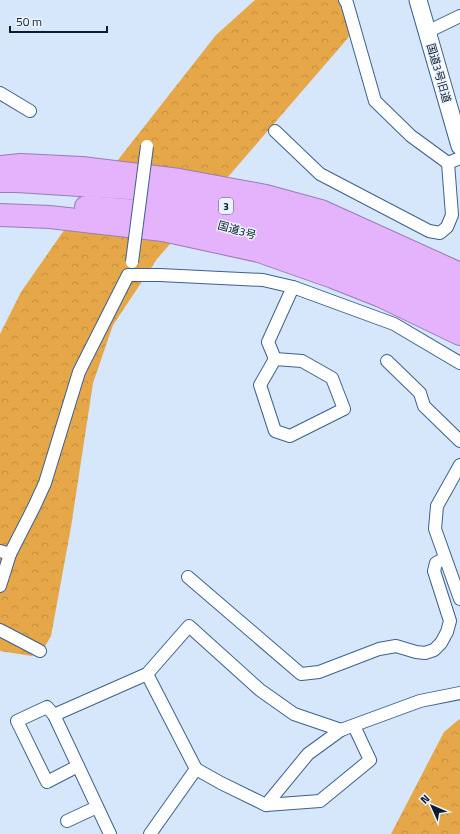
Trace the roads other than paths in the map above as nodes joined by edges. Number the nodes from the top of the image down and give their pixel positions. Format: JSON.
{"nodes":[{"id":1,"x":345,"y":0,"type":"edge"},
{"id":2,"x":418,"y":0,"type":"edge"},
{"id":3,"x":460,"y":16,"type":"edge"},
{"id":4,"x":428,"y":32,"type":"junction"},
{"id":5,"x":0,"y":93,"type":"edge"},
{"id":6,"x":30,"y":111,"type":"dead end"},
{"id":7,"x":275,"y":131,"type":"dead end"},
{"id":8,"x":147,"y":146,"type":"dead end"},
{"id":9,"x":460,"y":146,"type":"edge"},
{"id":10,"x":460,"y":158,"type":"edge"},
{"id":11,"x":448,"y":163,"type":"junction"},
{"id":12,"x":0,"y":167,"type":"edge"},
{"id":13,"x":0,"y":181,"type":"edge"},
{"id":14,"x":0,"y":202,"type":"edge"},
{"id":15,"x":0,"y":215,"type":"edge"},
{"id":16,"x":460,"y":274,"type":"edge"},
{"id":17,"x":128,"y":275,"type":"junction"},
{"id":18,"x":293,"y":288,"type":"junction"},
{"id":19,"x":435,"y":294,"type":"junction"},
{"id":20,"x":460,"y":296,"type":"edge"},
{"id":21,"x":460,"y":317,"type":"edge"},
{"id":22,"x":460,"y":334,"type":"edge"},
{"id":23,"x":275,"y":359,"type":"junction"},
{"id":24,"x":387,"y":361,"type":"dead end"},
{"id":25,"x":460,"y":364,"type":"edge"},
{"id":26,"x":460,"y":441,"type":"edge"},
{"id":27,"x":460,"y":465,"type":"edge"},
{"id":28,"x":5,"y":552,"type":"edge"},
{"id":29,"x":445,"y":558,"type":"junction"},
{"id":30,"x":188,"y":577,"type":"dead end"},
{"id":31,"x":0,"y":586,"type":"edge"},
{"id":32,"x":460,"y":599,"type":"edge"},
{"id":33,"x":0,"y":630,"type":"edge"},
{"id":34,"x":40,"y":651,"type":"dead end"},
{"id":35,"x":147,"y":674,"type":"junction"},
{"id":36,"x":460,"y":692,"type":"edge"},
{"id":37,"x":54,"y":715,"type":"junction"},
{"id":38,"x":354,"y":726,"type":"junction"},
{"id":39,"x":341,"y":730,"type":"junction"},
{"id":40,"x":78,"y":766,"type":"junction"},
{"id":41,"x":196,"y":769,"type":"junction"},
{"id":42,"x":266,"y":805,"type":"junction"},
{"id":43,"x":97,"y":807,"type":"junction"},
{"id":44,"x":67,"y":821,"type":"dead end"},
{"id":45,"x":110,"y":834,"type":"edge"},
{"id":46,"x":150,"y":834,"type":"edge"}],
"edges":[{"from":1,"to":11,"type":"street"},
{"from":2,"to":4,"type":"street","name":"国道3号旧道"},
{"from":3,"to":4,"type":"street"},
{"from":4,"to":9,"type":"street","name":"国道3号旧道"},
{"from":5,"to":6,"type":"street"},
{"from":7,"to":11,"type":"street"},
{"from":8,"to":17,"type":"street","bridge":true},
{"from":10,"to":11,"type":"street"},
{"from":12,"to":16,"type":"highway"},
{"from":13,"to":19,"type":"highway","name":"国道3号","number":"3"},
{"from":14,"to":19,"type":"highway","name":"国道3号","number":"3"},
{"from":15,"to":22,"type":"highway"},
{"from":17,"to":18,"type":"street"},
{"from":17,"to":28,"type":"street"},
{"from":18,"to":23,"type":"street"},
{"from":18,"to":25,"type":"street"},
{"from":19,"to":20,"type":"highway","name":"国道3号","number":"3"},
{"from":19,"to":21,"type":"highway","name":"国道3号","number":"3"},
{"from":23,"to":23,"type":"street"},
{"from":24,"to":26,"type":"street"},
{"from":27,"to":29,"type":"street"},
{"from":28,"to":31,"type":"street"},
{"from":29,"to":30,"type":"street"},
{"from":29,"to":32,"type":"street"},
{"from":33,"to":34,"type":"street"},
{"from":35,"to":37,"type":"street"},
{"from":35,"to":39,"type":"street"},
{"from":35,"to":41,"type":"street"},
{"from":36,"to":38,"type":"street"},
{"from":37,"to":40,"type":"street"},
{"from":37,"to":40,"type":"street"},
{"from":38,"to":39,"type":"street"},
{"from":38,"to":42,"type":"street"},
{"from":39,"to":42,"type":"street"},
{"from":40,"to":43,"type":"street"},
{"from":41,"to":42,"type":"street"},
{"from":41,"to":46,"type":"street"},
{"from":43,"to":44,"type":"street"},
{"from":43,"to":45,"type":"street"}]}
